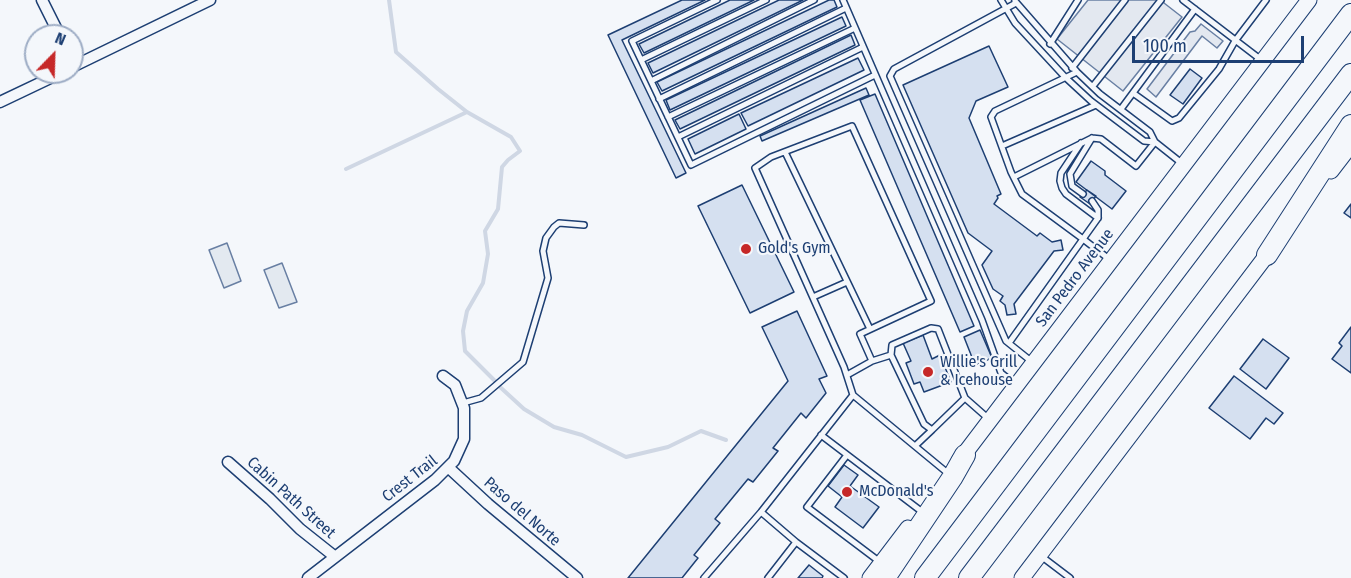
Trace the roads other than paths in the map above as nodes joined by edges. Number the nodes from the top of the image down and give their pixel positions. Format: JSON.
{"nodes":[{"id":1,"x":42,"y":0,"type":"edge"},
{"id":2,"x":210,"y":0,"type":"edge"},
{"id":3,"x":717,"y":0,"type":"edge"},
{"id":4,"x":766,"y":0,"type":"edge"},
{"id":5,"x":814,"y":0,"type":"edge"},
{"id":6,"x":843,"y":0,"type":"edge"},
{"id":7,"x":1001,"y":0,"type":"edge"},
{"id":8,"x":1078,"y":0,"type":"edge"},
{"id":9,"x":1125,"y":0,"type":"edge"},
{"id":10,"x":1161,"y":0,"type":"edge"},
{"id":11,"x":1183,"y":0,"type":"edge"},
{"id":12,"x":1266,"y":0,"type":"edge"},
{"id":13,"x":1309,"y":0,"type":"edge"},
{"id":14,"x":1015,"y":1,"type":"edge"},
{"id":15,"x":846,"y":8,"type":"junction"},
{"id":16,"x":1006,"y":8,"type":"junction"},
{"id":17,"x":1195,"y":9,"type":"junction"},
{"id":18,"x":1351,"y":14,"type":"edge"},
{"id":19,"x":54,"y":24,"type":"edge"},
{"id":20,"x":855,"y":28,"type":"junction"},
{"id":21,"x":1235,"y":40,"type":"junction"},
{"id":22,"x":1050,"y":44,"type":"junction"},
{"id":23,"x":863,"y":47,"type":"junction"},
{"id":24,"x":84,"y":59,"type":"edge"},
{"id":25,"x":641,"y":60,"type":"junction"},
{"id":26,"x":1263,"y":61,"type":"junction"},
{"id":27,"x":1074,"y":70,"type":"junction"},
{"id":28,"x":1351,"y":74,"type":"edge"},
{"id":29,"x":875,"y":75,"type":"junction"},
{"id":30,"x":1065,"y":77,"type":"junction"},
{"id":31,"x":651,"y":81,"type":"junction"},
{"id":32,"x":38,"y":84,"type":"edge"},
{"id":33,"x":1093,"y":87,"type":"junction"},
{"id":34,"x":1133,"y":93,"type":"junction"},
{"id":35,"x":659,"y":99,"type":"junction"},
{"id":36,"x":0,"y":102,"type":"edge"},
{"id":37,"x":1096,"y":105,"type":"junction"},
{"id":38,"x":1121,"y":109,"type":"junction"},
{"id":39,"x":668,"y":117,"type":"junction"},
{"id":40,"x":1351,"y":125,"type":"edge"},
{"id":41,"x":678,"y":137,"type":"junction"},
{"id":42,"x":1092,"y":138,"type":"junction"},
{"id":43,"x":1083,"y":141,"type":"junction"},
{"id":44,"x":1155,"y":142,"type":"junction"},
{"id":45,"x":1351,"y":145,"type":"edge"},
{"id":46,"x":1002,"y":146,"type":"junction"},
{"id":47,"x":785,"y":152,"type":"junction"},
{"id":48,"x":1184,"y":165,"type":"junction"},
{"id":49,"x":1014,"y":177,"type":"junction"},
{"id":50,"x":1083,"y":194,"type":"dead end"},
{"id":51,"x":1092,"y":201,"type":"dead end"},
{"id":52,"x":1098,"y":218,"type":"junction"},
{"id":53,"x":584,"y":225,"type":"dead end"},
{"id":54,"x":1083,"y":239,"type":"junction"},
{"id":55,"x":1267,"y":255,"type":"junction"},
{"id":56,"x":1111,"y":260,"type":"junction"},
{"id":57,"x":847,"y":282,"type":"junction"},
{"id":58,"x":813,"y":297,"type":"junction"},
{"id":59,"x":870,"y":329,"type":"junction"},
{"id":60,"x":1009,"y":343,"type":"junction"},
{"id":61,"x":891,"y":355,"type":"junction"},
{"id":62,"x":872,"y":361,"type":"junction"},
{"id":63,"x":1033,"y":362,"type":"junction"},
{"id":64,"x":847,"y":375,"type":"junction"},
{"id":65,"x":442,"y":376,"type":"dead end"},
{"id":66,"x":1016,"y":385,"type":"junction"},
{"id":67,"x":853,"y":395,"type":"junction"},
{"id":68,"x":965,"y":398,"type":"junction"},
{"id":69,"x":463,"y":404,"type":"junction"},
{"id":70,"x":990,"y":420,"type":"junction"},
{"id":71,"x":932,"y":430,"type":"junction"},
{"id":72,"x":821,"y":435,"type":"junction"},
{"id":73,"x":915,"y":446,"type":"junction"},
{"id":74,"x":965,"y":454,"type":"joint"},
{"id":75,"x":847,"y":455,"type":"junction"},
{"id":76,"x":228,"y":462,"type":"dead end"},
{"id":77,"x":450,"y":468,"type":"junction"},
{"id":78,"x":951,"y":476,"type":"junction"},
{"id":79,"x":921,"y":511,"type":"junction"},
{"id":80,"x":761,"y":512,"type":"junction"},
{"id":81,"x":796,"y":542,"type":"junction"},
{"id":82,"x":1039,"y":555,"type":"junction"},
{"id":83,"x":334,"y":556,"type":"junction"},
{"id":84,"x":884,"y":570,"type":"edge"},
{"id":85,"x":308,"y":578,"type":"edge"},
{"id":86,"x":577,"y":578,"type":"edge"},
{"id":87,"x":704,"y":578,"type":"edge"},
{"id":88,"x":768,"y":578,"type":"edge"},
{"id":89,"x":844,"y":578,"type":"edge"},
{"id":90,"x":870,"y":578,"type":"edge"},
{"id":91,"x":925,"y":578,"type":"edge"},
{"id":92,"x":969,"y":578,"type":"edge"},
{"id":93,"x":1022,"y":578,"type":"edge"},
{"id":94,"x":1070,"y":578,"type":"edge"}],
"edges":[{"from":1,"to":19,"type":"street"},
{"from":2,"to":24,"type":"street"},
{"from":3,"to":25,"type":"lane"},
{"from":4,"to":25,"type":"lane"},
{"from":5,"to":31,"type":"lane"},
{"from":6,"to":15,"type":"lane"},
{"from":7,"to":16,"type":"lane"},
{"from":8,"to":22,"type":"lane"},
{"from":9,"to":27,"type":"lane"},
{"from":10,"to":33,"type":"lane"},
{"from":11,"to":17,"type":"lane"},
{"from":12,"to":21,"type":"lane"},
{"from":13,"to":26,"type":"main road","name":"San Pedro Avenue"},
{"from":14,"to":16,"type":"lane"},
{"from":14,"to":22,"type":"lane"},
{"from":15,"to":20,"type":"lane"},
{"from":15,"to":35,"type":"lane"},
{"from":16,"to":30,"type":"lane"},
{"from":16,"to":60,"type":"lane"},
{"from":17,"to":21,"type":"lane"},
{"from":17,"to":34,"type":"lane"},
{"from":18,"to":91,"type":"highway"},
{"from":20,"to":23,"type":"lane"},
{"from":20,"to":39,"type":"lane"},
{"from":21,"to":26,"type":"lane"},
{"from":21,"to":34,"type":"lane"},
{"from":22,"to":27,"type":"lane"},
{"from":23,"to":29,"type":"lane"},
{"from":23,"to":41,"type":"lane"},
{"from":25,"to":31,"type":"lane"},
{"from":26,"to":48,"type":"main road","name":"San Pedro Avenue"},
{"from":27,"to":30,"type":"lane"},
{"from":27,"to":33,"type":"lane"},
{"from":28,"to":92,"type":"highway"},
{"from":29,"to":41,"type":"lane"},
{"from":29,"to":66,"type":"lane"},
{"from":30,"to":37,"type":"lane"},
{"from":30,"to":46,"type":"lane"},
{"from":31,"to":35,"type":"lane"},
{"from":32,"to":36,"type":"street"},
{"from":33,"to":38,"type":"lane"},
{"from":34,"to":38,"type":"lane"},
{"from":35,"to":39,"type":"lane"},
{"from":37,"to":44,"type":"lane"},
{"from":37,"to":46,"type":"lane"},
{"from":38,"to":44,"type":"lane"},
{"from":39,"to":41,"type":"lane"},
{"from":40,"to":55,"type":"highway"},
{"from":42,"to":43,"type":"lane"},
{"from":42,"to":44,"type":"lane"},
{"from":42,"to":50,"type":"lane"},
{"from":43,"to":49,"type":"lane"},
{"from":43,"to":52,"type":"lane"},
{"from":44,"to":48,"type":"lane"},
{"from":45,"to":55,"type":"main road"},
{"from":46,"to":49,"type":"lane"},
{"from":47,"to":57,"type":"lane"},
{"from":47,"to":58,"type":"lane"},
{"from":47,"to":59,"type":"lane"},
{"from":48,"to":56,"type":"main road","name":"San Pedro Avenue"},
{"from":49,"to":54,"type":"lane"},
{"from":51,"to":52,"type":"lane"},
{"from":52,"to":54,"type":"lane"},
{"from":53,"to":69,"type":"lane"},
{"from":54,"to":56,"type":"lane"},
{"from":54,"to":60,"type":"lane"},
{"from":55,"to":82,"type":"main road"},
{"from":56,"to":63,"type":"main road","name":"San Pedro Avenue"},
{"from":57,"to":58,"type":"lane"},
{"from":57,"to":59,"type":"lane"},
{"from":58,"to":64,"type":"lane"},
{"from":59,"to":62,"type":"lane"},
{"from":60,"to":63,"type":"lane"},
{"from":61,"to":62,"type":"lane"},
{"from":61,"to":68,"type":"lane"},
{"from":61,"to":71,"type":"lane"},
{"from":62,"to":64,"type":"lane"},
{"from":63,"to":66,"type":"main road","name":"San Pedro Avenue"},
{"from":64,"to":67,"type":"lane"},
{"from":65,"to":69,"type":"street","name":"Crest Trail"},
{"from":66,"to":70,"type":"main road","name":"San Pedro Avenue"},
{"from":67,"to":72,"type":"lane"},
{"from":67,"to":73,"type":"lane"},
{"from":68,"to":70,"type":"lane"},
{"from":68,"to":71,"type":"lane"},
{"from":69,"to":77,"type":"street","name":"Crest Trail"},
{"from":70,"to":74,"type":"main road","name":"San Pedro Avenue"},
{"from":71,"to":73,"type":"lane"},
{"from":72,"to":75,"type":"lane"},
{"from":72,"to":80,"type":"lane"},
{"from":73,"to":78,"type":"lane"},
{"from":74,"to":78,"type":"highway"},
{"from":75,"to":79,"type":"lane"},
{"from":75,"to":84,"type":"lane"},
{"from":76,"to":83,"type":"street","name":"Cabin Path Street"},
{"from":77,"to":83,"type":"street","name":"Crest Trail"},
{"from":77,"to":86,"type":"street","name":"Paso del Norte"},
{"from":78,"to":79,"type":"main road"},
{"from":78,"to":84,"type":"highway"},
{"from":79,"to":84,"type":"main road"},
{"from":80,"to":81,"type":"lane"},
{"from":80,"to":87,"type":"lane"},
{"from":81,"to":88,"type":"lane"},
{"from":81,"to":89,"type":"lane"},
{"from":82,"to":93,"type":"main road"},
{"from":82,"to":94,"type":"lane"},
{"from":83,"to":85,"type":"street","name":"Crest Trail"},
{"from":84,"to":90,"type":"main road"}]}
